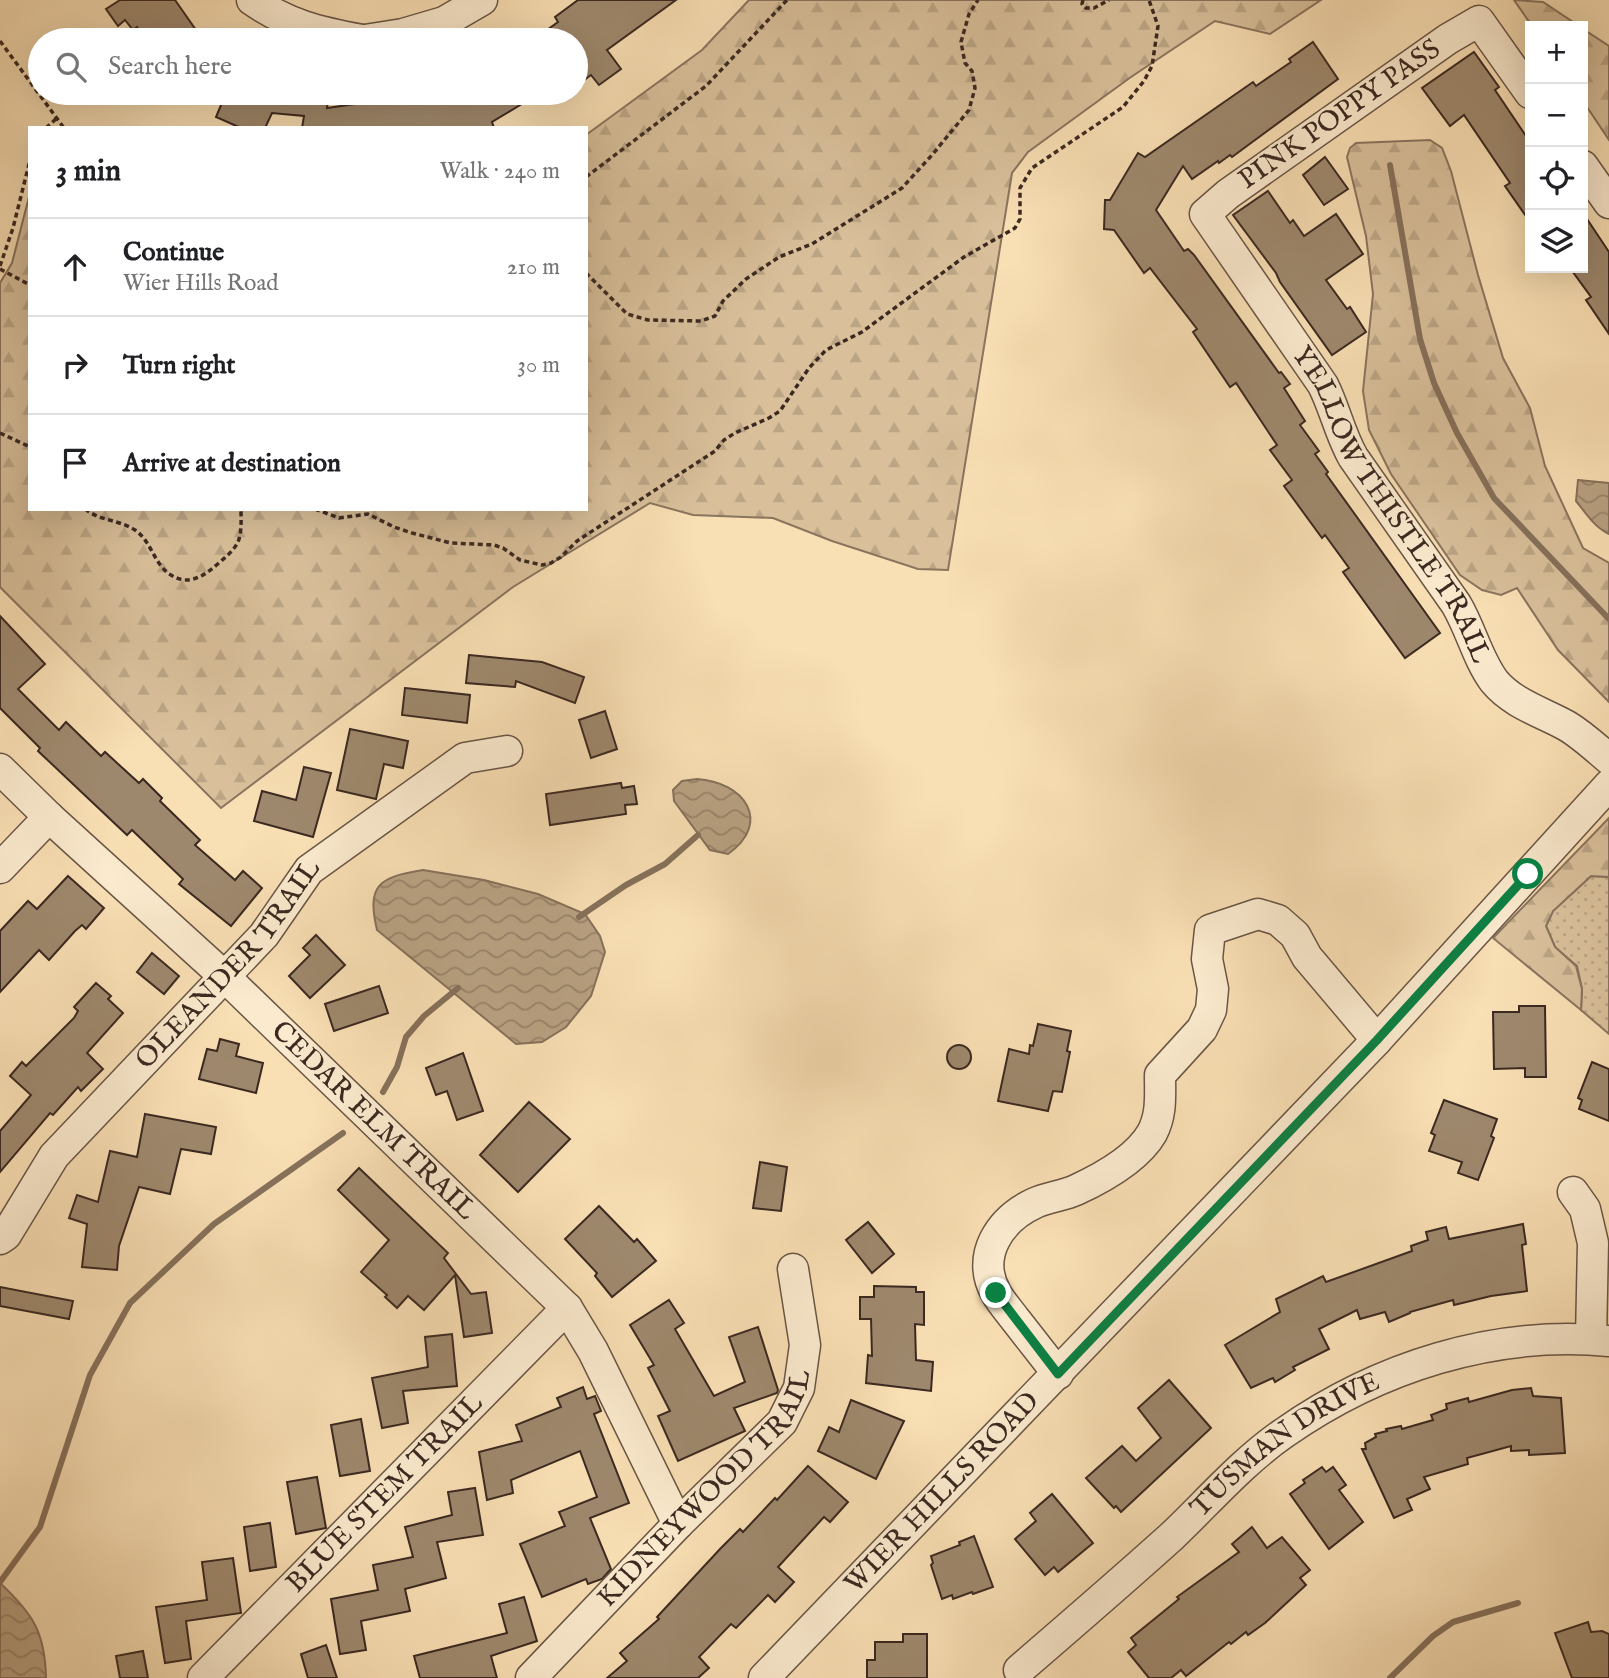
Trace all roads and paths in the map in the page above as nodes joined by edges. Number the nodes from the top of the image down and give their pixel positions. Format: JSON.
{"nodes":[{"id":1,"x":252,"y":0,"type":"edge"},
{"id":2,"x":482,"y":0,"type":"edge"},
{"id":3,"x":787,"y":0,"type":"edge"},
{"id":4,"x":978,"y":0,"type":"edge"},
{"id":5,"x":1083,"y":0,"type":"edge"},
{"id":6,"x":1109,"y":0,"type":"edge"},
{"id":7,"x":1149,"y":0,"type":"edge"},
{"id":8,"x":309,"y":28,"type":"edge"},
{"id":9,"x":424,"y":28,"type":"edge"},
{"id":10,"x":0,"y":41,"type":"edge"},
{"id":11,"x":28,"y":79,"type":"edge"},
{"id":12,"x":1525,"y":86,"type":"edge"},
{"id":13,"x":47,"y":105,"type":"edge"},
{"id":14,"x":57,"y":118,"type":"junction"},
{"id":15,"x":48,"y":126,"type":"edge"},
{"id":16,"x":63,"y":126,"type":"edge"},
{"id":17,"x":28,"y":168,"type":"edge"},
{"id":18,"x":1588,"y":173,"type":"edge"},
{"id":19,"x":588,"y":175,"type":"edge"},
{"id":20,"x":1609,"y":203,"type":"edge"},
{"id":21,"x":1205,"y":214,"type":"joint"},
{"id":22,"x":0,"y":267,"type":"edge"},
{"id":23,"x":588,"y":275,"type":"edge"},
{"id":24,"x":28,"y":284,"type":"edge"},
{"id":25,"x":0,"y":433,"type":"edge"},
{"id":26,"x":28,"y":446,"type":"edge"},
{"id":27,"x":90,"y":511,"type":"edge"},
{"id":28,"x":242,"y":511,"type":"edge"},
{"id":29,"x":320,"y":511,"type":"edge"},
{"id":30,"x":507,"y":751,"type":"dead end"},
{"id":31,"x":1609,"y":759,"type":"edge"},
{"id":32,"x":0,"y":769,"type":"edge"},
{"id":33,"x":1609,"y":785,"type":"edge"},
{"id":34,"x":49,"y":817,"type":"junction"},
{"id":35,"x":0,"y":868,"type":"edge"},
{"id":36,"x":225,"y":977,"type":"junction"},
{"id":37,"x":1377,"y":1040,"type":"junction"},
{"id":38,"x":1573,"y":1192,"type":"dead end"},
{"id":39,"x":0,"y":1239,"type":"edge"},
{"id":40,"x":793,"y":1269,"type":"dead end"},
{"id":41,"x":567,"y":1308,"type":"junction"},
{"id":42,"x":1600,"y":1340,"type":"edge"},
{"id":43,"x":1058,"y":1374,"type":"junction"},
{"id":44,"x":678,"y":1524,"type":"junction"},
{"id":45,"x":1019,"y":1670,"type":"dead end"},
{"id":46,"x":203,"y":1678,"type":"edge"},
{"id":47,"x":531,"y":1678,"type":"edge"},
{"id":48,"x":764,"y":1678,"type":"edge"}],
"edges":[{"from":1,"to":8,"type":"street"},
{"from":2,"to":9,"type":"street"},
{"from":3,"to":19,"type":"path"},
{"from":4,"to":23,"type":"path"},
{"from":5,"to":6,"type":"path"},
{"from":7,"to":29,"type":"path"},
{"from":10,"to":11,"type":"path"},
{"from":12,"to":21,"type":"street","name":"PINK POPPY PASS"},
{"from":13,"to":14,"type":"path"},
{"from":14,"to":15,"type":"path"},
{"from":14,"to":16,"type":"path"},
{"from":17,"to":22,"type":"path"},
{"from":18,"to":20,"type":"street"},
{"from":21,"to":31,"type":"street","name":"YELLOW THISTLE TRAIL"},
{"from":22,"to":24,"type":"path"},
{"from":25,"to":26,"type":"path"},
{"from":27,"to":28,"type":"path"},
{"from":30,"to":36,"type":"street","name":"OLEANDER TRAIL"},
{"from":32,"to":34,"type":"street","name":"CEDAR ELM TRAIL"},
{"from":33,"to":37,"type":"street","name":"WIER HILLS ROAD"},
{"from":34,"to":35,"type":"street"},
{"from":34,"to":36,"type":"street","name":"CEDAR ELM TRAIL"},
{"from":36,"to":39,"type":"street","name":"OLEANDER TRAIL"},
{"from":36,"to":41,"type":"street","name":"CEDAR ELM TRAIL"},
{"from":37,"to":43,"type":"street","name":"WIER HILLS ROAD"},
{"from":37,"to":43,"type":"street"},
{"from":38,"to":42,"type":"street"},
{"from":40,"to":44,"type":"street","name":"KIDNEYWOOD TRAIL"},
{"from":41,"to":44,"type":"street","name":"CEDAR ELM TRAIL"},
{"from":41,"to":46,"type":"street","name":"BLUE STEM TRAIL"},
{"from":42,"to":45,"type":"street","name":"TUSMAN DRIVE"},
{"from":43,"to":48,"type":"street","name":"WIER HILLS ROAD"},
{"from":44,"to":47,"type":"street","name":"KIDNEYWOOD TRAIL"}]}
